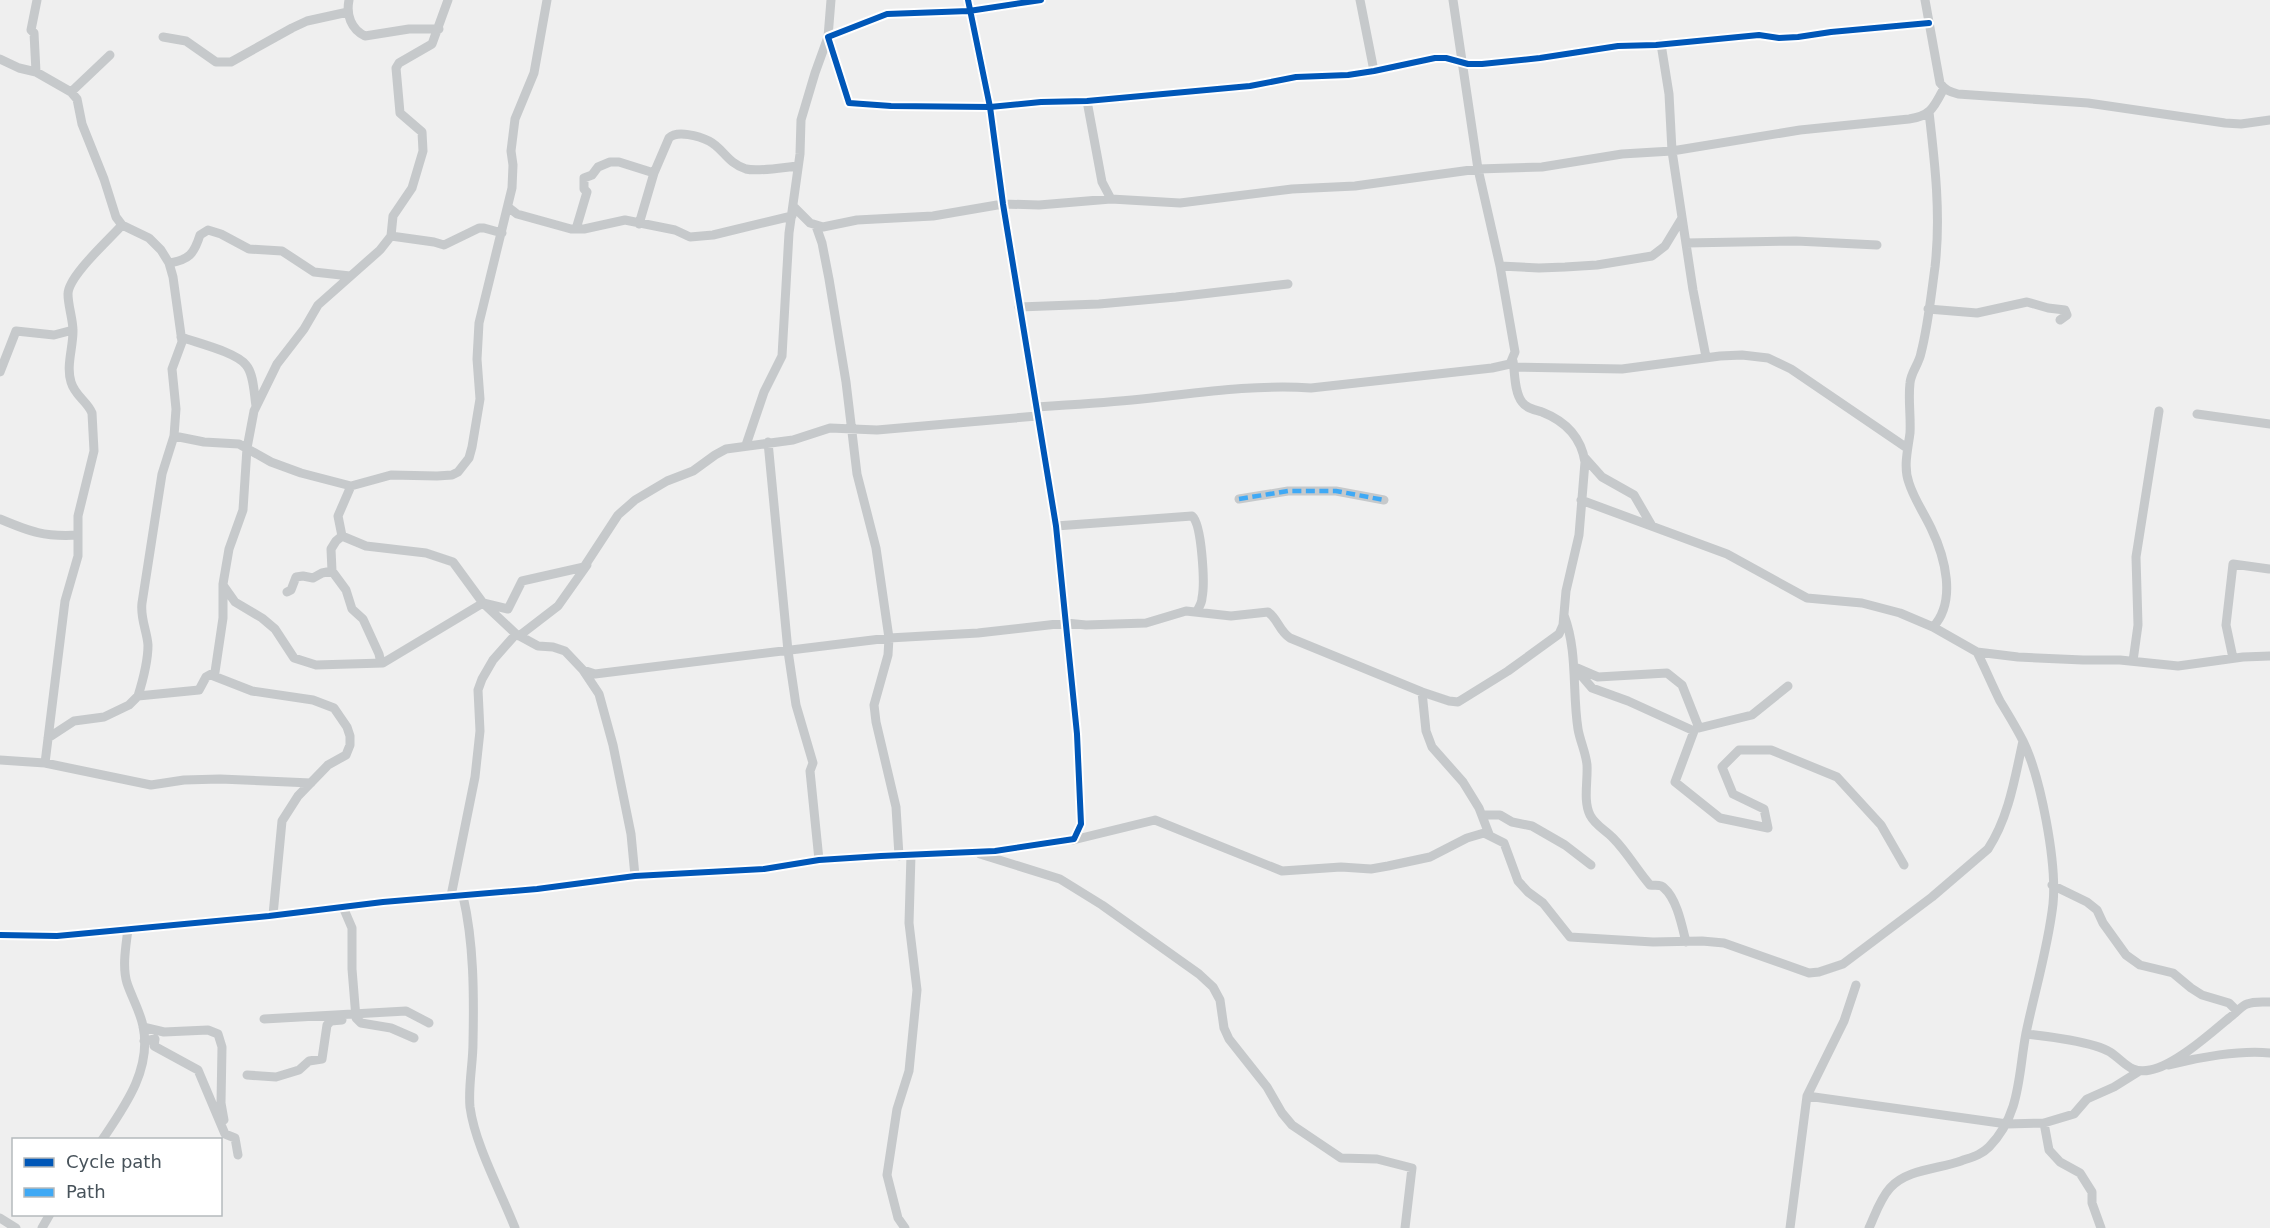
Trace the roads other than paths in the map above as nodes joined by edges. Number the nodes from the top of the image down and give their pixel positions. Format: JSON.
{"nodes":[{"id":1,"x":37,"y":0,"type":"edge"},
{"id":2,"x":349,"y":0,"type":"edge"},
{"id":3,"x":448,"y":0,"type":"edge"},
{"id":4,"x":547,"y":0,"type":"edge"},
{"id":5,"x":831,"y":0,"type":"edge"},
{"id":6,"x":968,"y":0,"type":"edge"},
{"id":7,"x":1041,"y":0,"type":"edge"},
{"id":8,"x":1360,"y":0,"type":"edge"},
{"id":9,"x":1453,"y":0,"type":"edge"},
{"id":10,"x":1925,"y":0,"type":"edge"},
{"id":11,"x":1027,"y":1,"type":"edge"},
{"id":12,"x":969,"y":11,"type":"junction"},
{"id":13,"x":348,"y":12,"type":"junction"},
{"id":14,"x":1929,"y":23,"type":"junction"},
{"id":15,"x":439,"y":29,"type":"junction"},
{"id":16,"x":163,"y":37,"type":"dead end"},
{"id":17,"x":828,"y":38,"type":"junction"},
{"id":18,"x":1662,"y":44,"type":"junction"},
{"id":19,"x":110,"y":56,"type":"dead end"},
{"id":20,"x":0,"y":59,"type":"edge"},
{"id":21,"x":1462,"y":62,"type":"junction"},
{"id":22,"x":1374,"y":71,"type":"junction"},
{"id":23,"x":36,"y":72,"type":"junction"},
{"id":24,"x":1944,"y":88,"type":"junction"},
{"id":25,"x":71,"y":92,"type":"junction"},
{"id":26,"x":1087,"y":101,"type":"junction"},
{"id":27,"x":990,"y":107,"type":"junction"},
{"id":28,"x":1929,"y":112,"type":"junction"},
{"id":29,"x":2270,"y":120,"type":"edge"},
{"id":30,"x":1672,"y":151,"type":"junction"},
{"id":31,"x":798,"y":166,"type":"junction"},
{"id":32,"x":1479,"y":169,"type":"junction"},
{"id":33,"x":654,"y":173,"type":"junction"},
{"id":34,"x":1110,"y":199,"type":"junction"},
{"id":35,"x":1003,"y":204,"type":"junction"},
{"id":36,"x":508,"y":207,"type":"junction"},
{"id":37,"x":793,"y":211,"type":"junction"},
{"id":38,"x":1682,"y":218,"type":"junction"},
{"id":39,"x":639,"y":224,"type":"junction"},
{"id":40,"x":122,"y":225,"type":"junction"},
{"id":41,"x":816,"y":226,"type":"junction"},
{"id":42,"x":576,"y":229,"type":"junction"},
{"id":43,"x":502,"y":233,"type":"junction"},
{"id":44,"x":392,"y":236,"type":"junction"},
{"id":45,"x":1686,"y":243,"type":"junction"},
{"id":46,"x":1877,"y":245,"type":"dead end"},
{"id":47,"x":169,"y":263,"type":"junction"},
{"id":48,"x":1500,"y":266,"type":"junction"},
{"id":49,"x":350,"y":276,"type":"junction"},
{"id":50,"x":1288,"y":284,"type":"dead end"},
{"id":51,"x":1019,"y":307,"type":"junction"},
{"id":52,"x":1928,"y":309,"type":"junction"},
{"id":53,"x":2060,"y":320,"type":"dead end"},
{"id":54,"x":73,"y":330,"type":"junction"},
{"id":55,"x":182,"y":337,"type":"junction"},
{"id":56,"x":1706,"y":357,"type":"junction"},
{"id":57,"x":1513,"y":364,"type":"junction"},
{"id":58,"x":0,"y":372,"type":"edge"},
{"id":59,"x":256,"y":406,"type":"junction"},
{"id":60,"x":2159,"y":411,"type":"dead end"},
{"id":61,"x":1037,"y":412,"type":"junction"},
{"id":62,"x":2197,"y":414,"type":"dead end"},
{"id":63,"x":2270,"y":424,"type":"edge"},
{"id":64,"x":853,"y":428,"type":"junction"},
{"id":65,"x":174,"y":436,"type":"junction"},
{"id":66,"x":768,"y":442,"type":"junction"},
{"id":67,"x":746,"y":445,"type":"junction"},
{"id":68,"x":247,"y":448,"type":"junction"},
{"id":69,"x":1906,"y":448,"type":"junction"},
{"id":70,"x":1585,"y":458,"type":"junction"},
{"id":71,"x":351,"y":486,"type":"junction"},
{"id":72,"x":1239,"y":499,"type":"dead end"},
{"id":73,"x":1384,"y":500,"type":"dead end"},
{"id":74,"x":1581,"y":500,"type":"junction"},
{"id":75,"x":0,"y":519,"type":"edge"},
{"id":76,"x":1056,"y":526,"type":"junction"},
{"id":77,"x":1652,"y":526,"type":"junction"},
{"id":78,"x":78,"y":535,"type":"junction"},
{"id":79,"x":342,"y":536,"type":"junction"},
{"id":80,"x":587,"y":565,"type":"junction"},
{"id":81,"x":2269,"y":569,"type":"edge"},
{"id":82,"x":332,"y":571,"type":"junction"},
{"id":83,"x":223,"y":584,"type":"junction"},
{"id":84,"x":287,"y":592,"type":"dead end"},
{"id":85,"x":483,"y":603,"type":"junction"},
{"id":86,"x":1197,"y":611,"type":"junction"},
{"id":87,"x":1563,"y":613,"type":"junction"},
{"id":88,"x":1066,"y":623,"type":"junction"},
{"id":89,"x":1933,"y":627,"type":"junction"},
{"id":90,"x":518,"y":635,"type":"junction"},
{"id":91,"x":890,"y":639,"type":"junction"},
{"id":92,"x":788,"y":651,"type":"junction"},
{"id":93,"x":1977,"y":652,"type":"junction"},
{"id":94,"x":2270,"y":656,"type":"edge"},
{"id":95,"x":2233,"y":658,"type":"junction"},
{"id":96,"x":2133,"y":661,"type":"junction"},
{"id":97,"x":381,"y":663,"type":"junction"},
{"id":98,"x":1574,"y":667,"type":"junction"},
{"id":99,"x":583,"y":670,"type":"junction"},
{"id":100,"x":211,"y":675,"type":"junction"},
{"id":101,"x":1788,"y":686,"type":"dead end"},
{"id":102,"x":1422,"y":692,"type":"junction"},
{"id":103,"x":138,"y":696,"type":"junction"},
{"id":104,"x":48,"y":738,"type":"junction"},
{"id":105,"x":2023,"y":741,"type":"junction"},
{"id":106,"x":0,"y":760,"type":"edge"},
{"id":107,"x":45,"y":763,"type":"junction"},
{"id":108,"x":311,"y":783,"type":"junction"},
{"id":109,"x":1482,"y":815,"type":"junction"},
{"id":110,"x":1489,"y":834,"type":"junction"},
{"id":111,"x":1067,"y":841,"type":"junction"},
{"id":112,"x":975,"y":853,"type":"junction"},
{"id":113,"x":911,"y":855,"type":"junction"},
{"id":114,"x":899,"y":856,"type":"junction"},
{"id":115,"x":819,"y":861,"type":"junction"},
{"id":116,"x":1591,"y":865,"type":"dead end"},
{"id":117,"x":1904,"y":865,"type":"dead end"},
{"id":118,"x":635,"y":876,"type":"junction"},
{"id":119,"x":2052,"y":885,"type":"junction"},
{"id":120,"x":451,"y":896,"type":"junction"},
{"id":121,"x":463,"y":896,"type":"junction"},
{"id":122,"x":343,"y":907,"type":"junction"},
{"id":123,"x":273,"y":915,"type":"junction"},
{"id":124,"x":128,"y":928,"type":"junction"},
{"id":125,"x":0,"y":935,"type":"edge"},
{"id":126,"x":1686,"y":942,"type":"junction"},
{"id":127,"x":1856,"y":985,"type":"dead end"},
{"id":128,"x":2270,"y":1002,"type":"edge"},
{"id":129,"x":2237,"y":1011,"type":"junction"},
{"id":130,"x":356,"y":1016,"type":"junction"},
{"id":131,"x":264,"y":1018,"type":"dead end"},
{"id":132,"x":429,"y":1023,"type":"dead end"},
{"id":133,"x":143,"y":1027,"type":"junction"},
{"id":134,"x":2026,"y":1034,"type":"junction"},
{"id":135,"x":414,"y":1038,"type":"dead end"},
{"id":136,"x":144,"y":1041,"type":"junction"},
{"id":137,"x":2270,"y":1053,"type":"edge"},
{"id":138,"x":2161,"y":1067,"type":"junction"},
{"id":139,"x":2138,"y":1072,"type":"junction"},
{"id":140,"x":247,"y":1076,"type":"dead end"},
{"id":141,"x":1807,"y":1096,"type":"junction"},
{"id":142,"x":224,"y":1120,"type":"dead end"},
{"id":143,"x":2044,"y":1122,"type":"junction"},
{"id":144,"x":2007,"y":1124,"type":"junction"},
{"id":145,"x":103,"y":1138,"type":"edge"},
{"id":146,"x":238,"y":1155,"type":"dead end"},
{"id":147,"x":0,"y":1218,"type":"edge"},
{"id":148,"x":16,"y":1228,"type":"edge"},
{"id":149,"x":515,"y":1228,"type":"edge"},
{"id":150,"x":905,"y":1228,"type":"edge"},
{"id":151,"x":1405,"y":1228,"type":"edge"},
{"id":152,"x":1790,"y":1228,"type":"edge"},
{"id":153,"x":1869,"y":1228,"type":"edge"},
{"id":154,"x":2101,"y":1228,"type":"edge"}],
"edges":[{"from":1,"to":23,"type":"street"},
{"from":2,"to":13,"type":"street"},
{"from":3,"to":15,"type":"street"},
{"from":4,"to":36,"type":"street"},
{"from":5,"to":17,"type":"street"},
{"from":6,"to":12,"type":"street"},
{"from":7,"to":11,"type":"street"},
{"from":8,"to":22,"type":"street"},
{"from":9,"to":21,"type":"street"},
{"from":10,"to":14,"type":"street"},
{"from":11,"to":12,"type":"street"},
{"from":12,"to":17,"type":"street"},
{"from":12,"to":27,"type":"street"},
{"from":13,"to":15,"type":"street"},
{"from":13,"to":16,"type":"street"},
{"from":14,"to":18,"type":"street"},
{"from":14,"to":24,"type":"street"},
{"from":15,"to":44,"type":"street"},
{"from":17,"to":27,"type":"street"},
{"from":17,"to":31,"type":"street"},
{"from":18,"to":21,"type":"street"},
{"from":18,"to":30,"type":"street"},
{"from":19,"to":25,"type":"street"},
{"from":20,"to":23,"type":"street"},
{"from":21,"to":22,"type":"street"},
{"from":21,"to":32,"type":"street"},
{"from":22,"to":26,"type":"street"},
{"from":23,"to":25,"type":"street"},
{"from":24,"to":28,"type":"street"},
{"from":24,"to":29,"type":"street"},
{"from":25,"to":40,"type":"street"},
{"from":26,"to":27,"type":"street"},
{"from":26,"to":34,"type":"street"},
{"from":27,"to":35,"type":"street"},
{"from":28,"to":30,"type":"street"},
{"from":28,"to":52,"type":"street"},
{"from":30,"to":32,"type":"street"},
{"from":30,"to":38,"type":"street"},
{"from":31,"to":33,"type":"street"},
{"from":31,"to":37,"type":"street"},
{"from":32,"to":34,"type":"street"},
{"from":32,"to":48,"type":"street"},
{"from":33,"to":39,"type":"street"},
{"from":33,"to":42,"type":"street"},
{"from":34,"to":35,"type":"street"},
{"from":35,"to":41,"type":"street"},
{"from":35,"to":51,"type":"street"},
{"from":36,"to":42,"type":"street"},
{"from":36,"to":43,"type":"street"},
{"from":37,"to":39,"type":"street"},
{"from":37,"to":41,"type":"street"},
{"from":37,"to":67,"type":"street"},
{"from":38,"to":45,"type":"street"},
{"from":38,"to":48,"type":"street"},
{"from":39,"to":42,"type":"street"},
{"from":40,"to":47,"type":"street"},
{"from":40,"to":54,"type":"street"},
{"from":41,"to":64,"type":"street"},
{"from":43,"to":44,"type":"street"},
{"from":43,"to":71,"type":"street"},
{"from":44,"to":49,"type":"street"},
{"from":45,"to":46,"type":"street"},
{"from":45,"to":56,"type":"street"},
{"from":47,"to":49,"type":"street"},
{"from":47,"to":55,"type":"street"},
{"from":48,"to":57,"type":"street"},
{"from":49,"to":59,"type":"street"},
{"from":50,"to":51,"type":"street"},
{"from":51,"to":61,"type":"street"},
{"from":52,"to":53,"type":"street"},
{"from":52,"to":69,"type":"street"},
{"from":54,"to":58,"type":"street"},
{"from":54,"to":78,"type":"street"},
{"from":55,"to":59,"type":"street"},
{"from":55,"to":65,"type":"street"},
{"from":56,"to":57,"type":"street"},
{"from":56,"to":69,"type":"street"},
{"from":57,"to":61,"type":"street"},
{"from":57,"to":70,"type":"street"},
{"from":59,"to":68,"type":"street"},
{"from":60,"to":96,"type":"street"},
{"from":61,"to":64,"type":"street"},
{"from":61,"to":76,"type":"street"},
{"from":62,"to":63,"type":"street"},
{"from":64,"to":66,"type":"street"},
{"from":64,"to":91,"type":"street"},
{"from":65,"to":68,"type":"street"},
{"from":65,"to":103,"type":"street"},
{"from":66,"to":67,"type":"street"},
{"from":66,"to":92,"type":"street"},
{"from":67,"to":80,"type":"street"},
{"from":68,"to":71,"type":"street"},
{"from":68,"to":83,"type":"street"},
{"from":69,"to":89,"type":"street"},
{"from":70,"to":74,"type":"street"},
{"from":70,"to":77,"type":"street"},
{"from":71,"to":79,"type":"street"},
{"from":72,"to":73,"type":"street"},
{"from":74,"to":77,"type":"street"},
{"from":74,"to":87,"type":"street"},
{"from":75,"to":78,"type":"street"},
{"from":76,"to":86,"type":"street"},
{"from":76,"to":88,"type":"street"},
{"from":77,"to":89,"type":"street"},
{"from":78,"to":104,"type":"street"},
{"from":79,"to":82,"type":"street"},
{"from":79,"to":85,"type":"street"},
{"from":80,"to":85,"type":"street"},
{"from":80,"to":90,"type":"street"},
{"from":81,"to":95,"type":"street"},
{"from":82,"to":84,"type":"street"},
{"from":82,"to":97,"type":"street"},
{"from":83,"to":97,"type":"street"},
{"from":83,"to":100,"type":"street"},
{"from":85,"to":90,"type":"street"},
{"from":85,"to":97,"type":"street"},
{"from":86,"to":88,"type":"street"},
{"from":86,"to":102,"type":"street"},
{"from":87,"to":98,"type":"street"},
{"from":87,"to":102,"type":"street"},
{"from":88,"to":91,"type":"street"},
{"from":88,"to":111,"type":"street"},
{"from":89,"to":93,"type":"street"},
{"from":90,"to":99,"type":"street"},
{"from":90,"to":120,"type":"street"},
{"from":91,"to":92,"type":"street"},
{"from":91,"to":114,"type":"street"},
{"from":92,"to":99,"type":"street"},
{"from":92,"to":115,"type":"street"},
{"from":93,"to":96,"type":"street"},
{"from":93,"to":105,"type":"street"},
{"from":94,"to":95,"type":"street"},
{"from":95,"to":96,"type":"street"},
{"from":98,"to":101,"type":"street"},
{"from":98,"to":117,"type":"street"},
{"from":98,"to":126,"type":"street"},
{"from":99,"to":118,"type":"street"},
{"from":100,"to":103,"type":"street"},
{"from":100,"to":108,"type":"street"},
{"from":102,"to":109,"type":"street"},
{"from":103,"to":104,"type":"street"},
{"from":104,"to":107,"type":"street"},
{"from":105,"to":119,"type":"street"},
{"from":105,"to":126,"type":"street"},
{"from":106,"to":107,"type":"street"},
{"from":107,"to":108,"type":"street"},
{"from":108,"to":123,"type":"street"},
{"from":109,"to":110,"type":"street"},
{"from":109,"to":116,"type":"street"},
{"from":110,"to":111,"type":"street"},
{"from":110,"to":126,"type":"street"},
{"from":111,"to":112,"type":"street"},
{"from":112,"to":113,"type":"street"},
{"from":112,"to":151,"type":"street"},
{"from":113,"to":114,"type":"street"},
{"from":113,"to":150,"type":"street"},
{"from":114,"to":115,"type":"street"},
{"from":115,"to":118,"type":"street"},
{"from":118,"to":121,"type":"street"},
{"from":119,"to":129,"type":"street"},
{"from":119,"to":134,"type":"street"},
{"from":120,"to":121,"type":"street"},
{"from":120,"to":122,"type":"street"},
{"from":121,"to":149,"type":"street"},
{"from":122,"to":123,"type":"street"},
{"from":122,"to":130,"type":"street"},
{"from":123,"to":124,"type":"street"},
{"from":124,"to":125,"type":"street"},
{"from":124,"to":133,"type":"street"},
{"from":127,"to":141,"type":"street"},
{"from":128,"to":129,"type":"street"},
{"from":129,"to":138,"type":"street"},
{"from":130,"to":131,"type":"street"},
{"from":130,"to":132,"type":"street"},
{"from":130,"to":135,"type":"street"},
{"from":130,"to":140,"type":"street"},
{"from":133,"to":136,"type":"street"},
{"from":133,"to":142,"type":"street"},
{"from":134,"to":139,"type":"street"},
{"from":134,"to":144,"type":"street"},
{"from":136,"to":145,"type":"street"},
{"from":136,"to":146,"type":"street"},
{"from":137,"to":138,"type":"street"},
{"from":138,"to":139,"type":"street"},
{"from":139,"to":143,"type":"street"},
{"from":141,"to":144,"type":"street"},
{"from":141,"to":152,"type":"street"},
{"from":143,"to":144,"type":"street"},
{"from":143,"to":154,"type":"street"},
{"from":144,"to":153,"type":"street"},
{"from":147,"to":148,"type":"street"}]}
